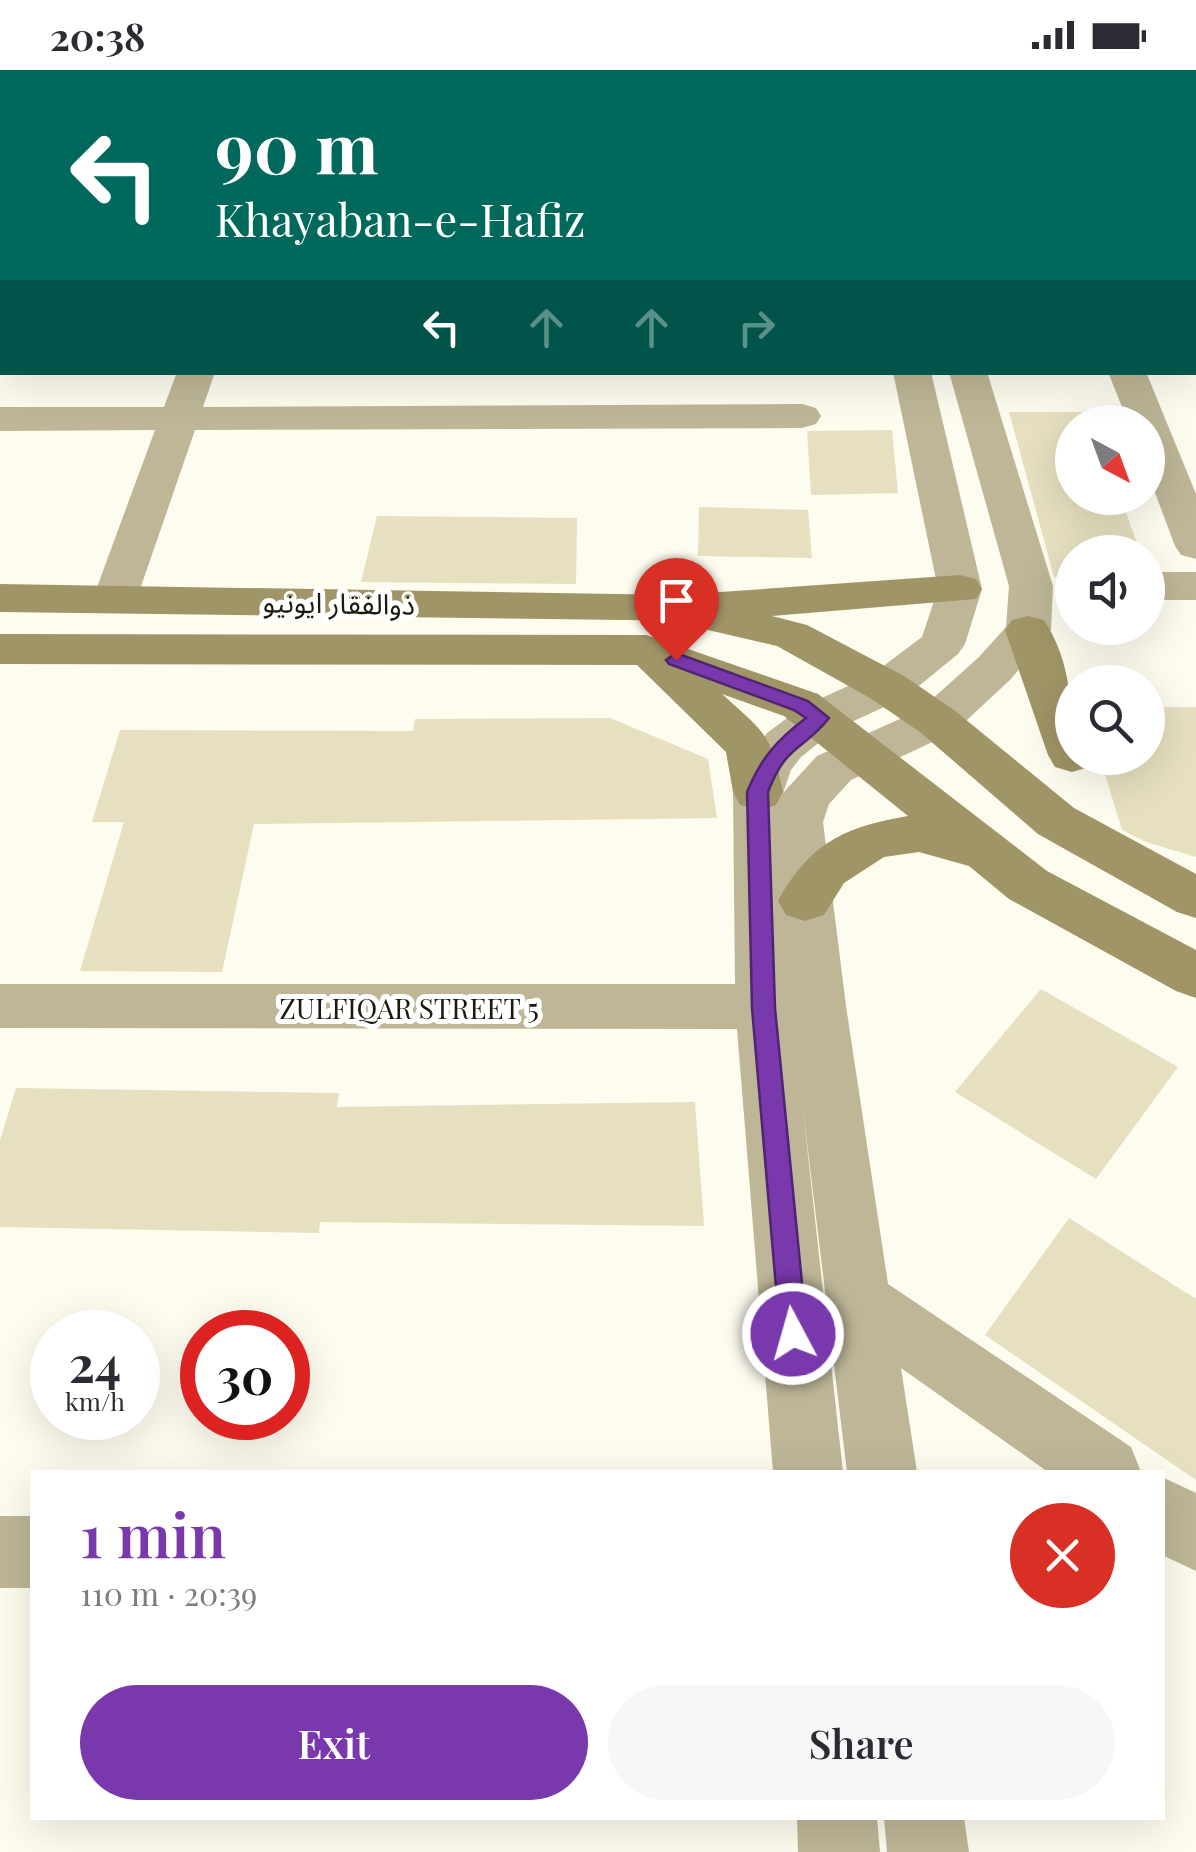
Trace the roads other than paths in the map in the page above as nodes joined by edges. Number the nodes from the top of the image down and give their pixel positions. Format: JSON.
{"nodes":[{"id":1,"x":195,"y":375,"type":"edge"},
{"id":2,"x":913,"y":375,"type":"edge"},
{"id":3,"x":969,"y":375,"type":"edge"},
{"id":4,"x":1128,"y":375,"type":"edge"},
{"id":5,"x":1140,"y":405,"type":"edge"},
{"id":6,"x":802,"y":416,"type":"dead end"},
{"id":7,"x":179,"y":418,"type":"junction"},
{"id":8,"x":0,"y":419,"type":"edge"},
{"id":9,"x":1165,"y":468,"type":"edge"},
{"id":10,"x":1196,"y":546,"type":"edge"},
{"id":11,"x":1165,"y":586,"type":"edge"},
{"id":12,"x":1196,"y":586,"type":"edge"},
{"id":13,"x":960,"y":589,"type":"junction"},
{"id":14,"x":0,"y":598,"type":"edge"},
{"id":15,"x":114,"y":598,"type":"junction"},
{"id":16,"x":1044,"y":601,"type":"edge"},
{"id":17,"x":678,"y":609,"type":"junction"},
{"id":18,"x":0,"y":649,"type":"edge"},
{"id":19,"x":646,"y":650,"type":"junction"},
{"id":20,"x":1056,"y":665,"type":"edge"},
{"id":21,"x":887,"y":686,"type":"junction"},
{"id":22,"x":819,"y":718,"type":"junction"},
{"id":23,"x":937,"y":721,"type":"junction"},
{"id":24,"x":866,"y":754,"type":"junction"},
{"id":25,"x":1080,"y":775,"type":"edge"},
{"id":26,"x":758,"y":792,"type":"junction"},
{"id":27,"x":1105,"y":848,"type":"junction"},
{"id":28,"x":986,"y":852,"type":"junction"},
{"id":29,"x":1196,"y":898,"type":"edge"},
{"id":30,"x":783,"y":904,"type":"junction"},
{"id":31,"x":1196,"y":976,"type":"edge"},
{"id":32,"x":0,"y":1006,"type":"edge"},
{"id":33,"x":790,"y":1007,"type":"junction"},
{"id":34,"x":858,"y":1300,"type":"junction"},
{"id":35,"x":808,"y":1470,"type":"edge"},
{"id":36,"x":882,"y":1470,"type":"edge"},
{"id":37,"x":1103,"y":1470,"type":"edge"},
{"id":38,"x":1165,"y":1514,"type":"edge"},
{"id":39,"x":1196,"y":1535,"type":"edge"},
{"id":40,"x":0,"y":1552,"type":"edge"},
{"id":41,"x":30,"y":1552,"type":"edge"},
{"id":42,"x":837,"y":1820,"type":"edge"},
{"id":43,"x":924,"y":1820,"type":"edge"},
{"id":44,"x":840,"y":1852,"type":"edge"},
{"id":45,"x":928,"y":1852,"type":"edge"}],
"edges":[{"from":1,"to":7,"type":"street"},
{"from":2,"to":13,"type":"street"},
{"from":3,"to":16,"type":"street"},
{"from":4,"to":5,"type":"street"},
{"from":6,"to":7,"type":"street"},
{"from":7,"to":8,"type":"street"},
{"from":7,"to":15,"type":"street"},
{"from":9,"to":10,"type":"street"},
{"from":11,"to":12,"type":"street"},
{"from":13,"to":17,"type":"street"},
{"from":13,"to":21,"type":"street"},
{"from":14,"to":15,"type":"street","name":"ذوالفقار ایونیو"},
{"from":15,"to":17,"type":"street","name":"ذوالفقار ایونیو"},
{"from":16,"to":20,"type":"street"},
{"from":16,"to":23,"type":"street"},
{"from":17,"to":21,"type":"street"},
{"from":18,"to":19,"type":"street","name":"ذوالفقار ایونیو"},
{"from":19,"to":22,"type":"street","name":"ذوالفقار ایونیو"},
{"from":19,"to":26,"type":"street"},
{"from":21,"to":22,"type":"street"},
{"from":21,"to":23,"type":"street"},
{"from":22,"to":24,"type":"street","name":"ذوالفقار ایونیو"},
{"from":22,"to":26,"type":"street"},
{"from":23,"to":24,"type":"street"},
{"from":23,"to":27,"type":"street"},
{"from":24,"to":28,"type":"street","name":"ذوالفقار ایونیو"},
{"from":24,"to":30,"type":"street"},
{"from":25,"to":27,"type":"street"},
{"from":26,"to":30,"type":"street"},
{"from":27,"to":29,"type":"street"},
{"from":28,"to":30,"type":"street"},
{"from":28,"to":31,"type":"street","name":"ذوالفقار ایونیو"},
{"from":30,"to":33,"type":"street"},
{"from":32,"to":33,"type":"street","name":"ZULFIQAR STREET 5"},
{"from":33,"to":34,"type":"street"},
{"from":33,"to":35,"type":"street"},
{"from":34,"to":36,"type":"street"},
{"from":34,"to":37,"type":"street"},
{"from":38,"to":39,"type":"street"},
{"from":40,"to":41,"type":"street"},
{"from":42,"to":44,"type":"street"},
{"from":43,"to":45,"type":"street"}]}
